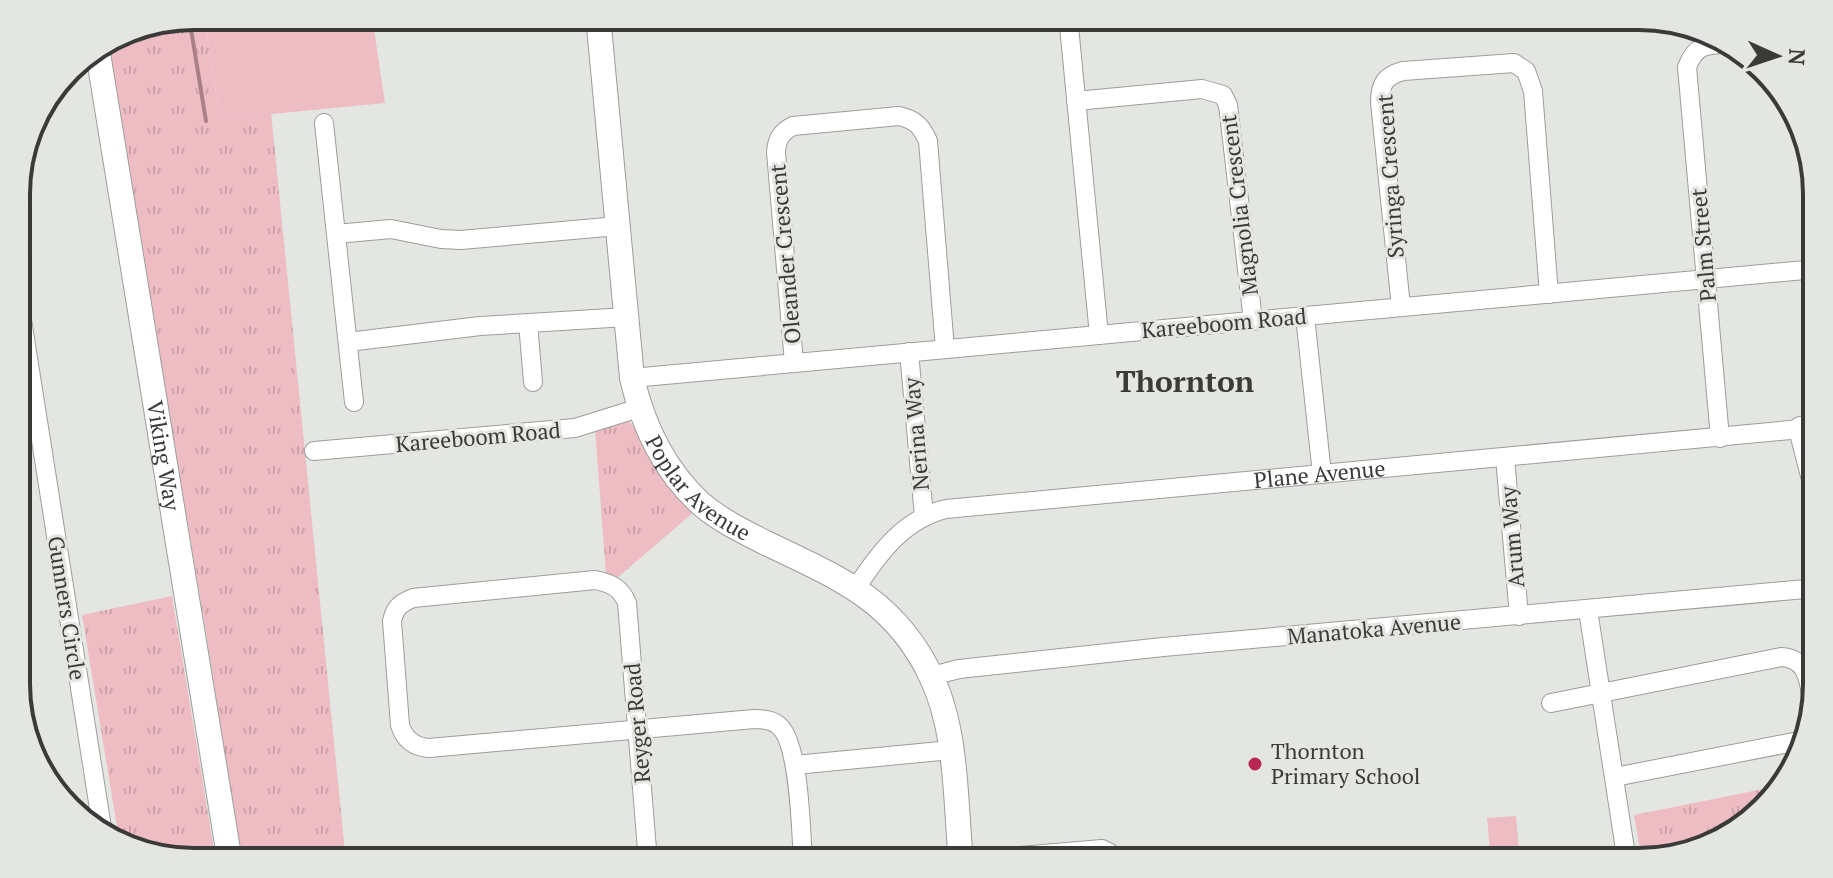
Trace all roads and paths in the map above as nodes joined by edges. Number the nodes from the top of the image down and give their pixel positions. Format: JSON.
{"nodes":[{"id":1,"x":599,"y":30,"type":"edge"},
{"id":2,"x":1069,"y":30,"type":"edge"},
{"id":3,"x":1709,"y":46,"type":"edge"},
{"id":4,"x":99,"y":61,"type":"edge"},
{"id":5,"x":1076,"y":101,"type":"junction"},
{"id":6,"x":324,"y":123,"type":"dead end"},
{"id":7,"x":618,"y":226,"type":"junction"},
{"id":8,"x":336,"y":234,"type":"junction"},
{"id":9,"x":1803,"y":270,"type":"edge"},
{"id":10,"x":1706,"y":279,"type":"junction"},
{"id":11,"x":1549,"y":294,"type":"junction"},
{"id":12,"x":1401,"y":307,"type":"junction"},
{"id":13,"x":1305,"y":316,"type":"junction"},
{"id":14,"x":627,"y":317,"type":"junction"},
{"id":15,"x":1253,"y":321,"type":"junction"},
{"id":16,"x":528,"y":323,"type":"junction"},
{"id":17,"x":1099,"y":335,"type":"junction"},
{"id":18,"x":348,"y":342,"type":"junction"},
{"id":19,"x":945,"y":349,"type":"junction"},
{"id":20,"x":909,"y":352,"type":"junction"},
{"id":21,"x":794,"y":363,"type":"junction"},
{"id":22,"x":30,"y":371,"type":"edge"},
{"id":23,"x":632,"y":378,"type":"junction"},
{"id":24,"x":533,"y":382,"type":"dead end"},
{"id":25,"x":354,"y":402,"type":"dead end"},
{"id":26,"x":639,"y":408,"type":"junction"},
{"id":27,"x":1803,"y":429,"type":"edge"},
{"id":28,"x":1720,"y":438,"type":"junction"},
{"id":29,"x":314,"y":451,"type":"dead end"},
{"id":30,"x":1505,"y":458,"type":"junction"},
{"id":31,"x":1322,"y":474,"type":"junction"},
{"id":32,"x":924,"y":516,"type":"junction"},
{"id":33,"x":856,"y":588,"type":"junction"},
{"id":34,"x":1803,"y":589,"type":"edge"},
{"id":35,"x":1588,"y":610,"type":"junction"},
{"id":36,"x":1519,"y":616,"type":"junction"},
{"id":37,"x":1803,"y":666,"type":"edge"},
{"id":38,"x":932,"y":676,"type":"junction"},
{"id":39,"x":1601,"y":692,"type":"junction"},
{"id":40,"x":1551,"y":703,"type":"dead end"},
{"id":41,"x":638,"y":728,"type":"junction"},
{"id":42,"x":1792,"y":742,"type":"edge"},
{"id":43,"x":951,"y":750,"type":"junction"},
{"id":44,"x":795,"y":765,"type":"junction"},
{"id":45,"x":1615,"y":777,"type":"junction"},
{"id":46,"x":101,"y":818,"type":"edge"},
{"id":47,"x":228,"y":848,"type":"edge"},
{"id":48,"x":647,"y":848,"type":"edge"},
{"id":49,"x":802,"y":848,"type":"edge"},
{"id":50,"x":959,"y":848,"type":"edge"},
{"id":51,"x":1625,"y":848,"type":"edge"}],
"edges":[{"from":1,"to":7,"type":"street","name":"Poplar Avenue"},
{"from":2,"to":5,"type":"street"},
{"from":3,"to":10,"type":"street","name":"Palm Street"},
{"from":4,"to":47,"type":"street","name":"Viking Way"},
{"from":5,"to":15,"type":"street","name":"Magnolia Crescent"},
{"from":5,"to":17,"type":"street"},
{"from":6,"to":8,"type":"street"},
{"from":7,"to":8,"type":"street"},
{"from":7,"to":14,"type":"street","name":"Poplar Avenue"},
{"from":8,"to":18,"type":"street"},
{"from":9,"to":10,"type":"street","name":"Kareeboom Road"},
{"from":10,"to":11,"type":"street","name":"Kareeboom Road"},
{"from":10,"to":28,"type":"street","name":"Palm Street"},
{"from":11,"to":12,"type":"street","name":"Kareeboom Road"},
{"from":11,"to":12,"type":"street","name":"Syringa Crescent"},
{"from":12,"to":13,"type":"street","name":"Kareeboom Road"},
{"from":13,"to":15,"type":"street","name":"Kareeboom Road"},
{"from":13,"to":31,"type":"street"},
{"from":14,"to":16,"type":"street"},
{"from":14,"to":23,"type":"street","name":"Poplar Avenue"},
{"from":15,"to":17,"type":"street","name":"Kareeboom Road"},
{"from":16,"to":18,"type":"street"},
{"from":16,"to":24,"type":"street"},
{"from":17,"to":19,"type":"street","name":"Kareeboom Road"},
{"from":18,"to":25,"type":"street"},
{"from":19,"to":20,"type":"street","name":"Kareeboom Road"},
{"from":19,"to":21,"type":"street","name":"Oleander Crescent"},
{"from":20,"to":21,"type":"street","name":"Kareeboom Road"},
{"from":20,"to":32,"type":"street","name":"Nerina Way"},
{"from":21,"to":23,"type":"street","name":"Kareeboom Road"},
{"from":22,"to":46,"type":"street","name":"Gunners Circle"},
{"from":23,"to":26,"type":"street","name":"Poplar Avenue"},
{"from":26,"to":29,"type":"street","name":"Kareeboom Road"},
{"from":26,"to":33,"type":"street","name":"Poplar Avenue"},
{"from":27,"to":28,"type":"street","name":"Plane Avenue"},
{"from":28,"to":30,"type":"street","name":"Plane Avenue"},
{"from":30,"to":31,"type":"street","name":"Plane Avenue"},
{"from":30,"to":36,"type":"street","name":"Arum Way"},
{"from":31,"to":32,"type":"street","name":"Plane Avenue"},
{"from":32,"to":33,"type":"street","name":"Plane Avenue"},
{"from":33,"to":38,"type":"street","name":"Poplar Avenue"},
{"from":34,"to":35,"type":"street","name":"Manatoka Avenue"},
{"from":35,"to":36,"type":"street","name":"Manatoka Avenue"},
{"from":35,"to":39,"type":"street"},
{"from":36,"to":38,"type":"street","name":"Manatoka Avenue"},
{"from":37,"to":39,"type":"street"},
{"from":38,"to":43,"type":"street","name":"Poplar Avenue"},
{"from":39,"to":40,"type":"street"},
{"from":39,"to":45,"type":"street"},
{"from":41,"to":41,"type":"street","name":"Reyger Road"},
{"from":41,"to":44,"type":"street"},
{"from":41,"to":48,"type":"street","name":"Reyger Road"},
{"from":42,"to":45,"type":"street"},
{"from":43,"to":44,"type":"street"},
{"from":43,"to":50,"type":"street","name":"Poplar Avenue"},
{"from":44,"to":49,"type":"street"},
{"from":45,"to":51,"type":"street"}]}
